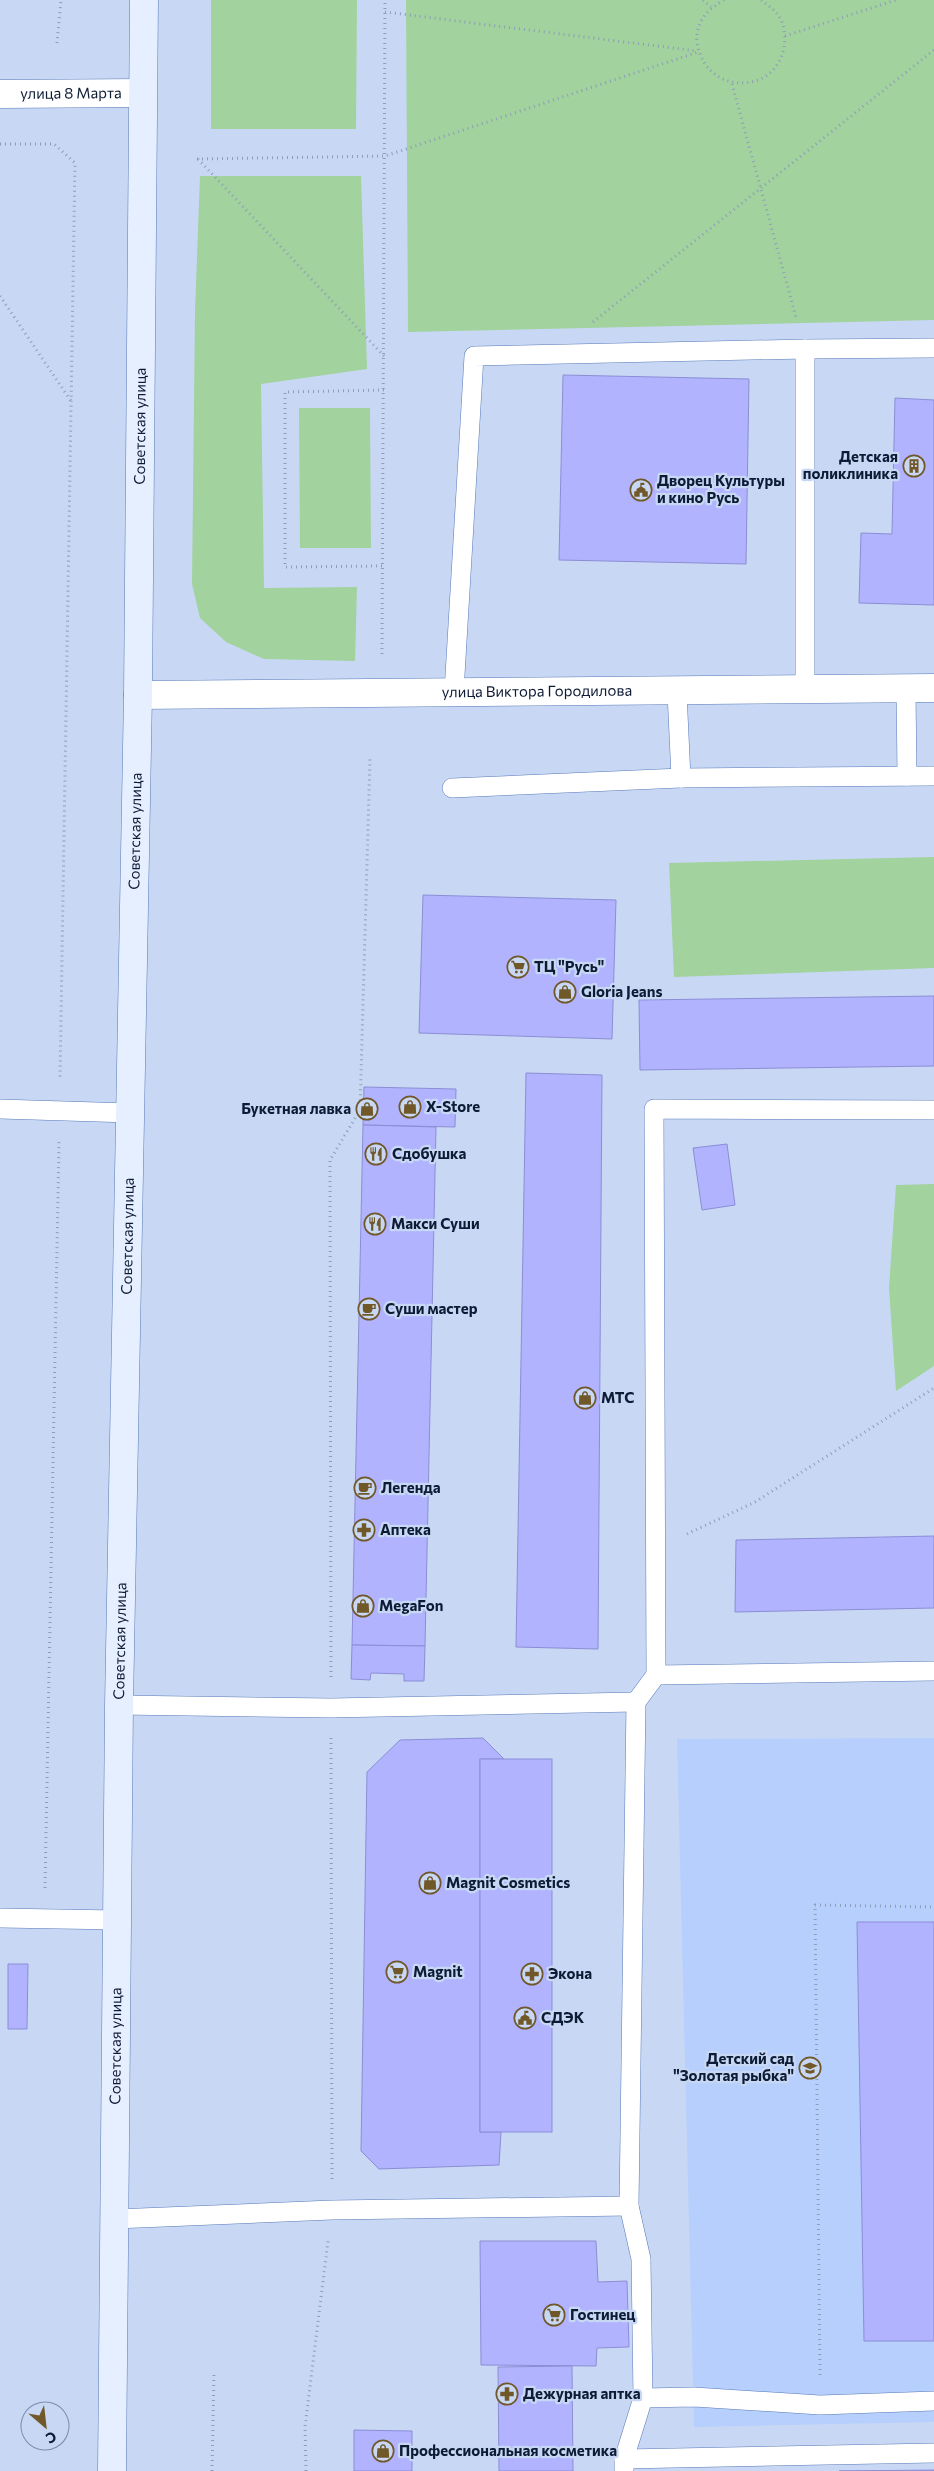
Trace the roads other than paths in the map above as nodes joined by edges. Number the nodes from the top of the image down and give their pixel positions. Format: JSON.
{"nodes":[{"id":1,"x":144,"y":0,"type":"edge"},
{"id":2,"x":142,"y":93,"type":"junction"},
{"id":3,"x":0,"y":94,"type":"edge"},
{"id":4,"x":934,"y":348,"type":"edge"},
{"id":5,"x":805,"y":349,"type":"junction"},
{"id":6,"x":934,"y":688,"type":"edge"},
{"id":7,"x":906,"y":689,"type":"junction"},
{"id":8,"x":805,"y":691,"type":"junction"},
{"id":9,"x":454,"y":692,"type":"junction"},
{"id":10,"x":677,"y":692,"type":"junction"},
{"id":11,"x":138,"y":695,"type":"junction"},
{"id":12,"x":907,"y":776,"type":"junction"},
{"id":13,"x":934,"y":776,"type":"edge"},
{"id":14,"x":680,"y":778,"type":"junction"},
{"id":15,"x":452,"y":788,"type":"dead end"},
{"id":16,"x":0,"y":1110,"type":"edge"},
{"id":17,"x":934,"y":1110,"type":"edge"},
{"id":18,"x":130,"y":1113,"type":"junction"},
{"id":19,"x":934,"y":1671,"type":"edge"},
{"id":20,"x":656,"y":1675,"type":"junction"},
{"id":21,"x":636,"y":1702,"type":"junction"},
{"id":22,"x":119,"y":1705,"type":"junction"},
{"id":23,"x":0,"y":1918,"type":"edge"},
{"id":24,"x":117,"y":1920,"type":"junction"},
{"id":25,"x":628,"y":2206,"type":"junction"},
{"id":26,"x":115,"y":2219,"type":"junction"},
{"id":27,"x":643,"y":2398,"type":"junction"},
{"id":28,"x":934,"y":2400,"type":"edge"},
{"id":29,"x":934,"y":2453,"type":"edge"},
{"id":30,"x":624,"y":2465,"type":"edge"},
{"id":31,"x":112,"y":2471,"type":"edge"}],
"edges":[{"from":1,"to":2,"type":"main road","name":"Советская улица"},
{"from":2,"to":3,"type":"street","name":"улица 8 Марта"},
{"from":2,"to":11,"type":"main road","name":"Советская улица"},
{"from":4,"to":5,"type":"lane"},
{"from":5,"to":8,"type":"lane"},
{"from":5,"to":9,"type":"lane"},
{"from":6,"to":7,"type":"street","name":"улица Виктора Городилова"},
{"from":7,"to":8,"type":"street","name":"улица Виктора Городилова"},
{"from":7,"to":12,"type":"lane"},
{"from":8,"to":10,"type":"street","name":"улица Виктора Городилова"},
{"from":9,"to":10,"type":"street","name":"улица Виктора Городилова"},
{"from":9,"to":11,"type":"street","name":"улица Виктора Городилова"},
{"from":10,"to":14,"type":"lane"},
{"from":11,"to":18,"type":"main road","name":"Советская улица"},
{"from":12,"to":13,"type":"lane"},
{"from":12,"to":14,"type":"lane"},
{"from":14,"to":15,"type":"lane"},
{"from":16,"to":18,"type":"lane"},
{"from":17,"to":20,"type":"lane"},
{"from":18,"to":22,"type":"main road","name":"Советская улица"},
{"from":19,"to":20,"type":"lane"},
{"from":20,"to":21,"type":"lane"},
{"from":21,"to":22,"type":"lane"},
{"from":21,"to":25,"type":"lane"},
{"from":22,"to":24,"type":"main road","name":"Советская улица"},
{"from":23,"to":24,"type":"lane"},
{"from":24,"to":26,"type":"main road","name":"Советская улица"},
{"from":25,"to":26,"type":"lane"},
{"from":25,"to":27,"type":"lane"},
{"from":26,"to":31,"type":"main road","name":"Советская улица"},
{"from":27,"to":28,"type":"lane"},
{"from":27,"to":30,"type":"lane"},
{"from":29,"to":30,"type":"lane"}]}
